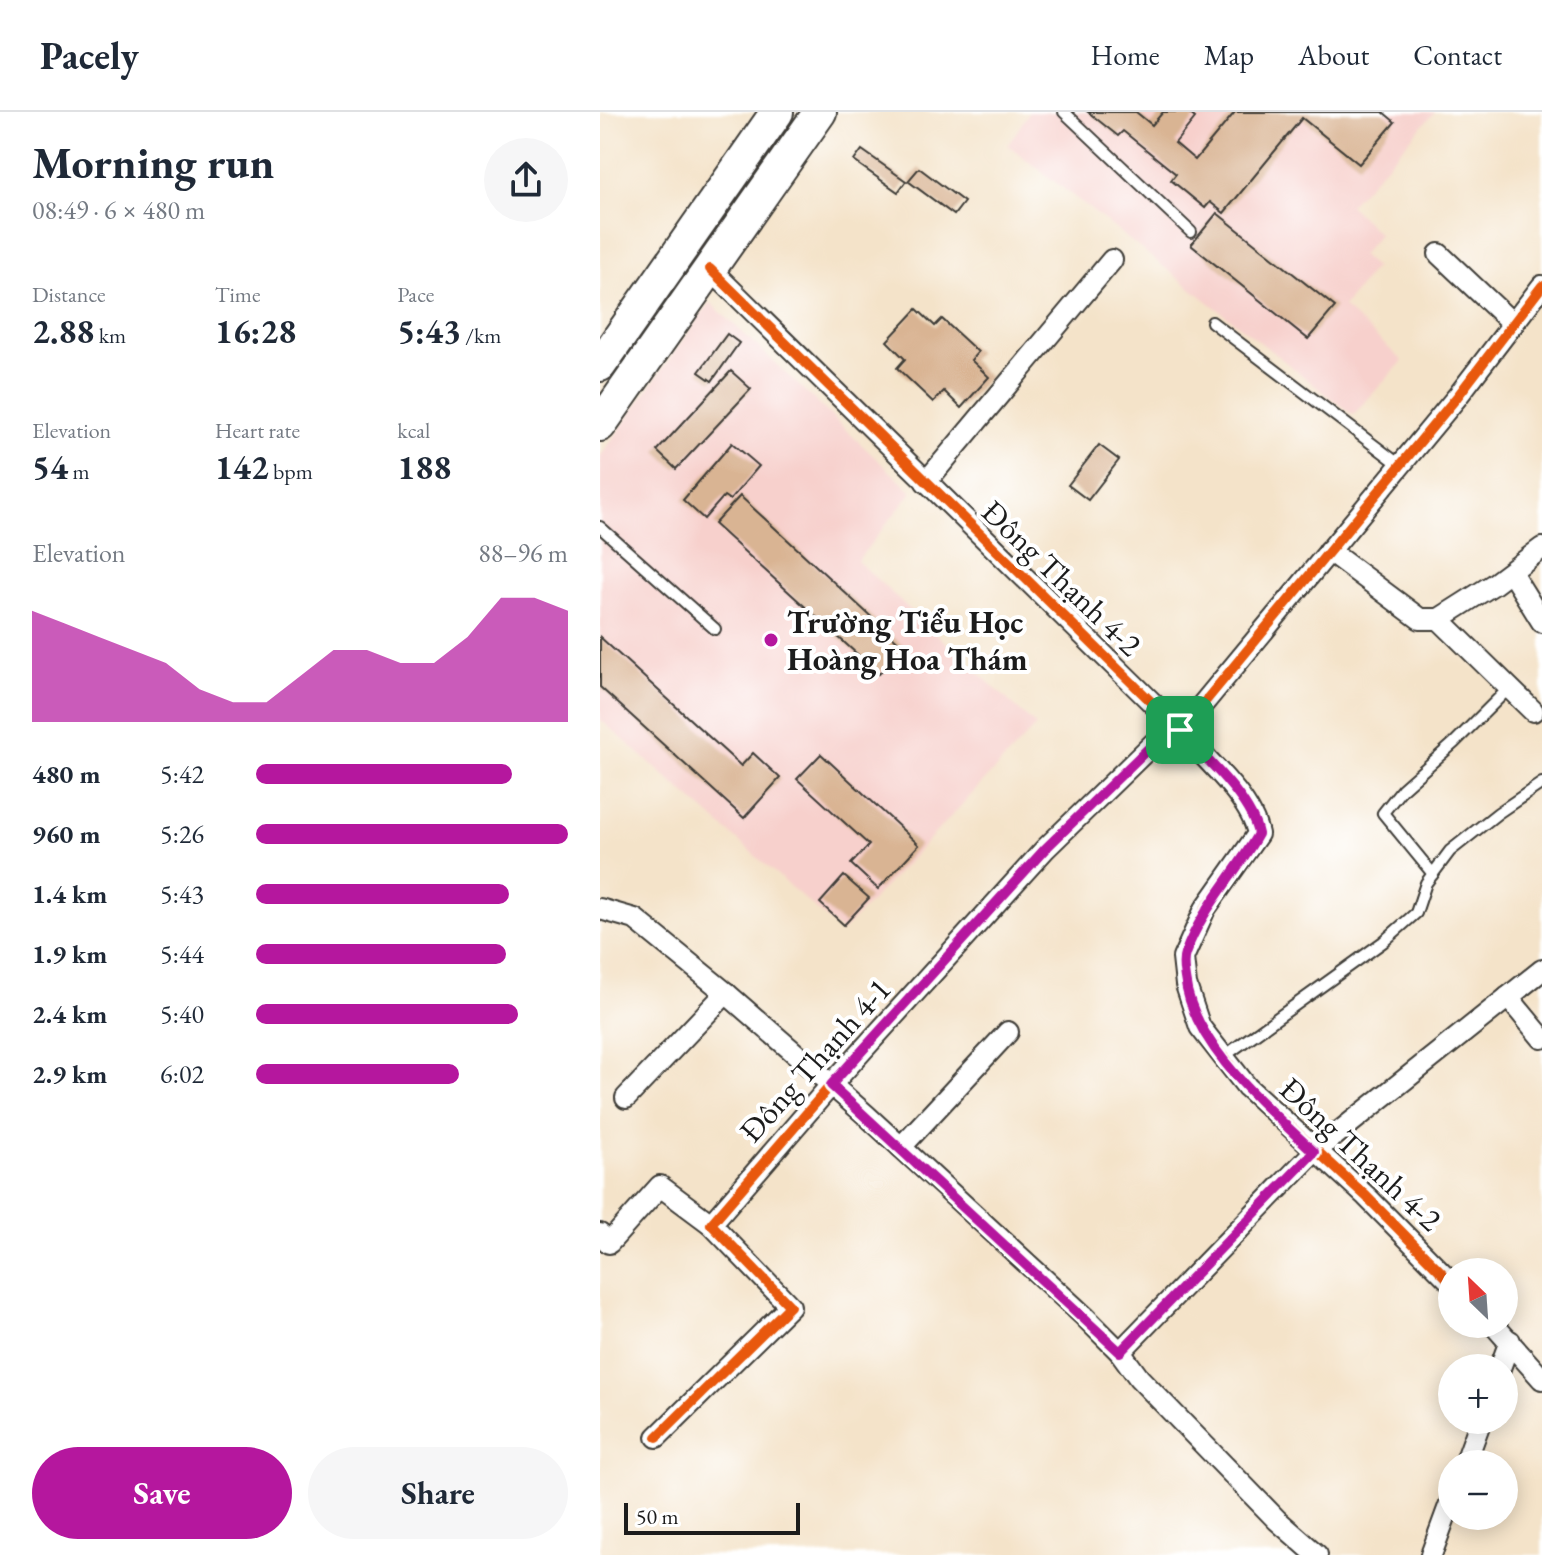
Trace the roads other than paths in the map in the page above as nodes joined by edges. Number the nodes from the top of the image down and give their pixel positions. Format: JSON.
{"nodes":[{"id":1,"x":777,"y":112,"type":"edge"},
{"id":2,"x":820,"y":112,"type":"edge"},
{"id":3,"x":1064,"y":112,"type":"edge"},
{"id":4,"x":1191,"y":232,"type":"dead end"},
{"id":5,"x":1439,"y":254,"type":"dead end"},
{"id":6,"x":1112,"y":260,"type":"dead end"},
{"id":7,"x":710,"y":269,"type":"junction"},
{"id":8,"x":1542,"y":286,"type":"edge"},
{"id":9,"x":1212,"y":322,"type":"dead end"},
{"id":10,"x":1513,"y":324,"type":"junction"},
{"id":11,"x":600,"y":365,"type":"edge"},
{"id":12,"x":600,"y":425,"type":"edge"},
{"id":13,"x":1400,"y":465,"type":"junction"},
{"id":14,"x":926,"y":482,"type":"junction"},
{"id":15,"x":600,"y":527,"type":"edge"},
{"id":16,"x":1542,"y":548,"type":"edge"},
{"id":17,"x":1329,"y":551,"type":"junction"},
{"id":18,"x":1511,"y":572,"type":"junction"},
{"id":19,"x":1439,"y":619,"type":"junction"},
{"id":20,"x":1542,"y":622,"type":"edge"},
{"id":21,"x":715,"y":629,"type":"dead end"},
{"id":22,"x":1509,"y":688,"type":"junction"},
{"id":23,"x":1533,"y":711,"type":"dead end"},
{"id":24,"x":1180,"y":730,"type":"junction"},
{"id":25,"x":1542,"y":783,"type":"edge"},
{"id":26,"x":1433,"y":874,"type":"junction"},
{"id":27,"x":600,"y":909,"type":"edge"},
{"id":28,"x":1542,"y":970,"type":"edge"},
{"id":29,"x":726,"y":993,"type":"junction"},
{"id":30,"x":1508,"y":997,"type":"junction"},
{"id":31,"x":1008,"y":1032,"type":"dead end"},
{"id":32,"x":1542,"y":1038,"type":"edge"},
{"id":33,"x":1223,"y":1057,"type":"junction"},
{"id":34,"x":831,"y":1085,"type":"junction"},
{"id":35,"x":626,"y":1098,"type":"dead end"},
{"id":36,"x":901,"y":1147,"type":"junction"},
{"id":37,"x":1314,"y":1152,"type":"junction"},
{"id":38,"x":711,"y":1224,"type":"junction"},
{"id":39,"x":600,"y":1234,"type":"edge"},
{"id":40,"x":1438,"y":1269,"type":"edge"},
{"id":41,"x":1507,"y":1338,"type":"edge"},
{"id":42,"x":1510,"y":1341,"type":"junction"},
{"id":43,"x":1120,"y":1352,"type":"junction"},
{"id":44,"x":1505,"y":1354,"type":"edge"},
{"id":45,"x":1541,"y":1376,"type":"edge"},
{"id":46,"x":657,"y":1437,"type":"dead end"},
{"id":47,"x":1441,"y":1530,"type":"edge"},
{"id":48,"x":1432,"y":1554,"type":"edge"},
{"id":49,"x":1317,"y":1555,"type":"edge"}],
"edges":[{"from":1,"to":11,"type":"main road"},
{"from":2,"to":7,"type":"main road"},
{"from":3,"to":4,"type":"lane"},
{"from":5,"to":10,"type":"street"},
{"from":6,"to":14,"type":"street"},
{"from":7,"to":12,"type":"main road"},
{"from":7,"to":14,"type":"street","name":"Đông Thạnh 4-2"},
{"from":8,"to":10,"type":"street","name":"Đông Thạnh 4-1"},
{"from":9,"to":13,"type":"lane"},
{"from":10,"to":13,"type":"street","name":"Đông Thạnh 4-1"},
{"from":13,"to":17,"type":"street","name":"Đông Thạnh 4-1"},
{"from":14,"to":24,"type":"street","name":"Đông Thạnh 4-2"},
{"from":15,"to":21,"type":"lane"},
{"from":16,"to":18,"type":"street"},
{"from":17,"to":19,"type":"street"},
{"from":17,"to":24,"type":"street","name":"Đông Thạnh 4-1"},
{"from":18,"to":19,"type":"street"},
{"from":18,"to":20,"type":"street"},
{"from":19,"to":22,"type":"street"},
{"from":22,"to":23,"type":"street"},
{"from":22,"to":26,"type":"lane"},
{"from":24,"to":33,"type":"street","name":"Đông Thạnh 4-2"},
{"from":24,"to":34,"type":"street","name":"Đông Thạnh 4-1"},
{"from":25,"to":26,"type":"lane"},
{"from":26,"to":33,"type":"lane"},
{"from":27,"to":29,"type":"street"},
{"from":28,"to":30,"type":"street"},
{"from":29,"to":34,"type":"street"},
{"from":29,"to":35,"type":"street"},
{"from":30,"to":32,"type":"street"},
{"from":30,"to":37,"type":"street"},
{"from":31,"to":36,"type":"street"},
{"from":33,"to":37,"type":"street","name":"Đông Thạnh 4-2"},
{"from":34,"to":36,"type":"street"},
{"from":34,"to":38,"type":"street","name":"Đông Thạnh 4-1"},
{"from":36,"to":43,"type":"street"},
{"from":37,"to":40,"type":"street","name":"Đông Thạnh 4-2"},
{"from":37,"to":43,"type":"street"},
{"from":38,"to":39,"type":"street"},
{"from":38,"to":46,"type":"street"},
{"from":41,"to":42,"type":"street"},
{"from":42,"to":44,"type":"street"},
{"from":42,"to":45,"type":"street"},
{"from":43,"to":49,"type":"street"},
{"from":47,"to":48,"type":"street"}]}
